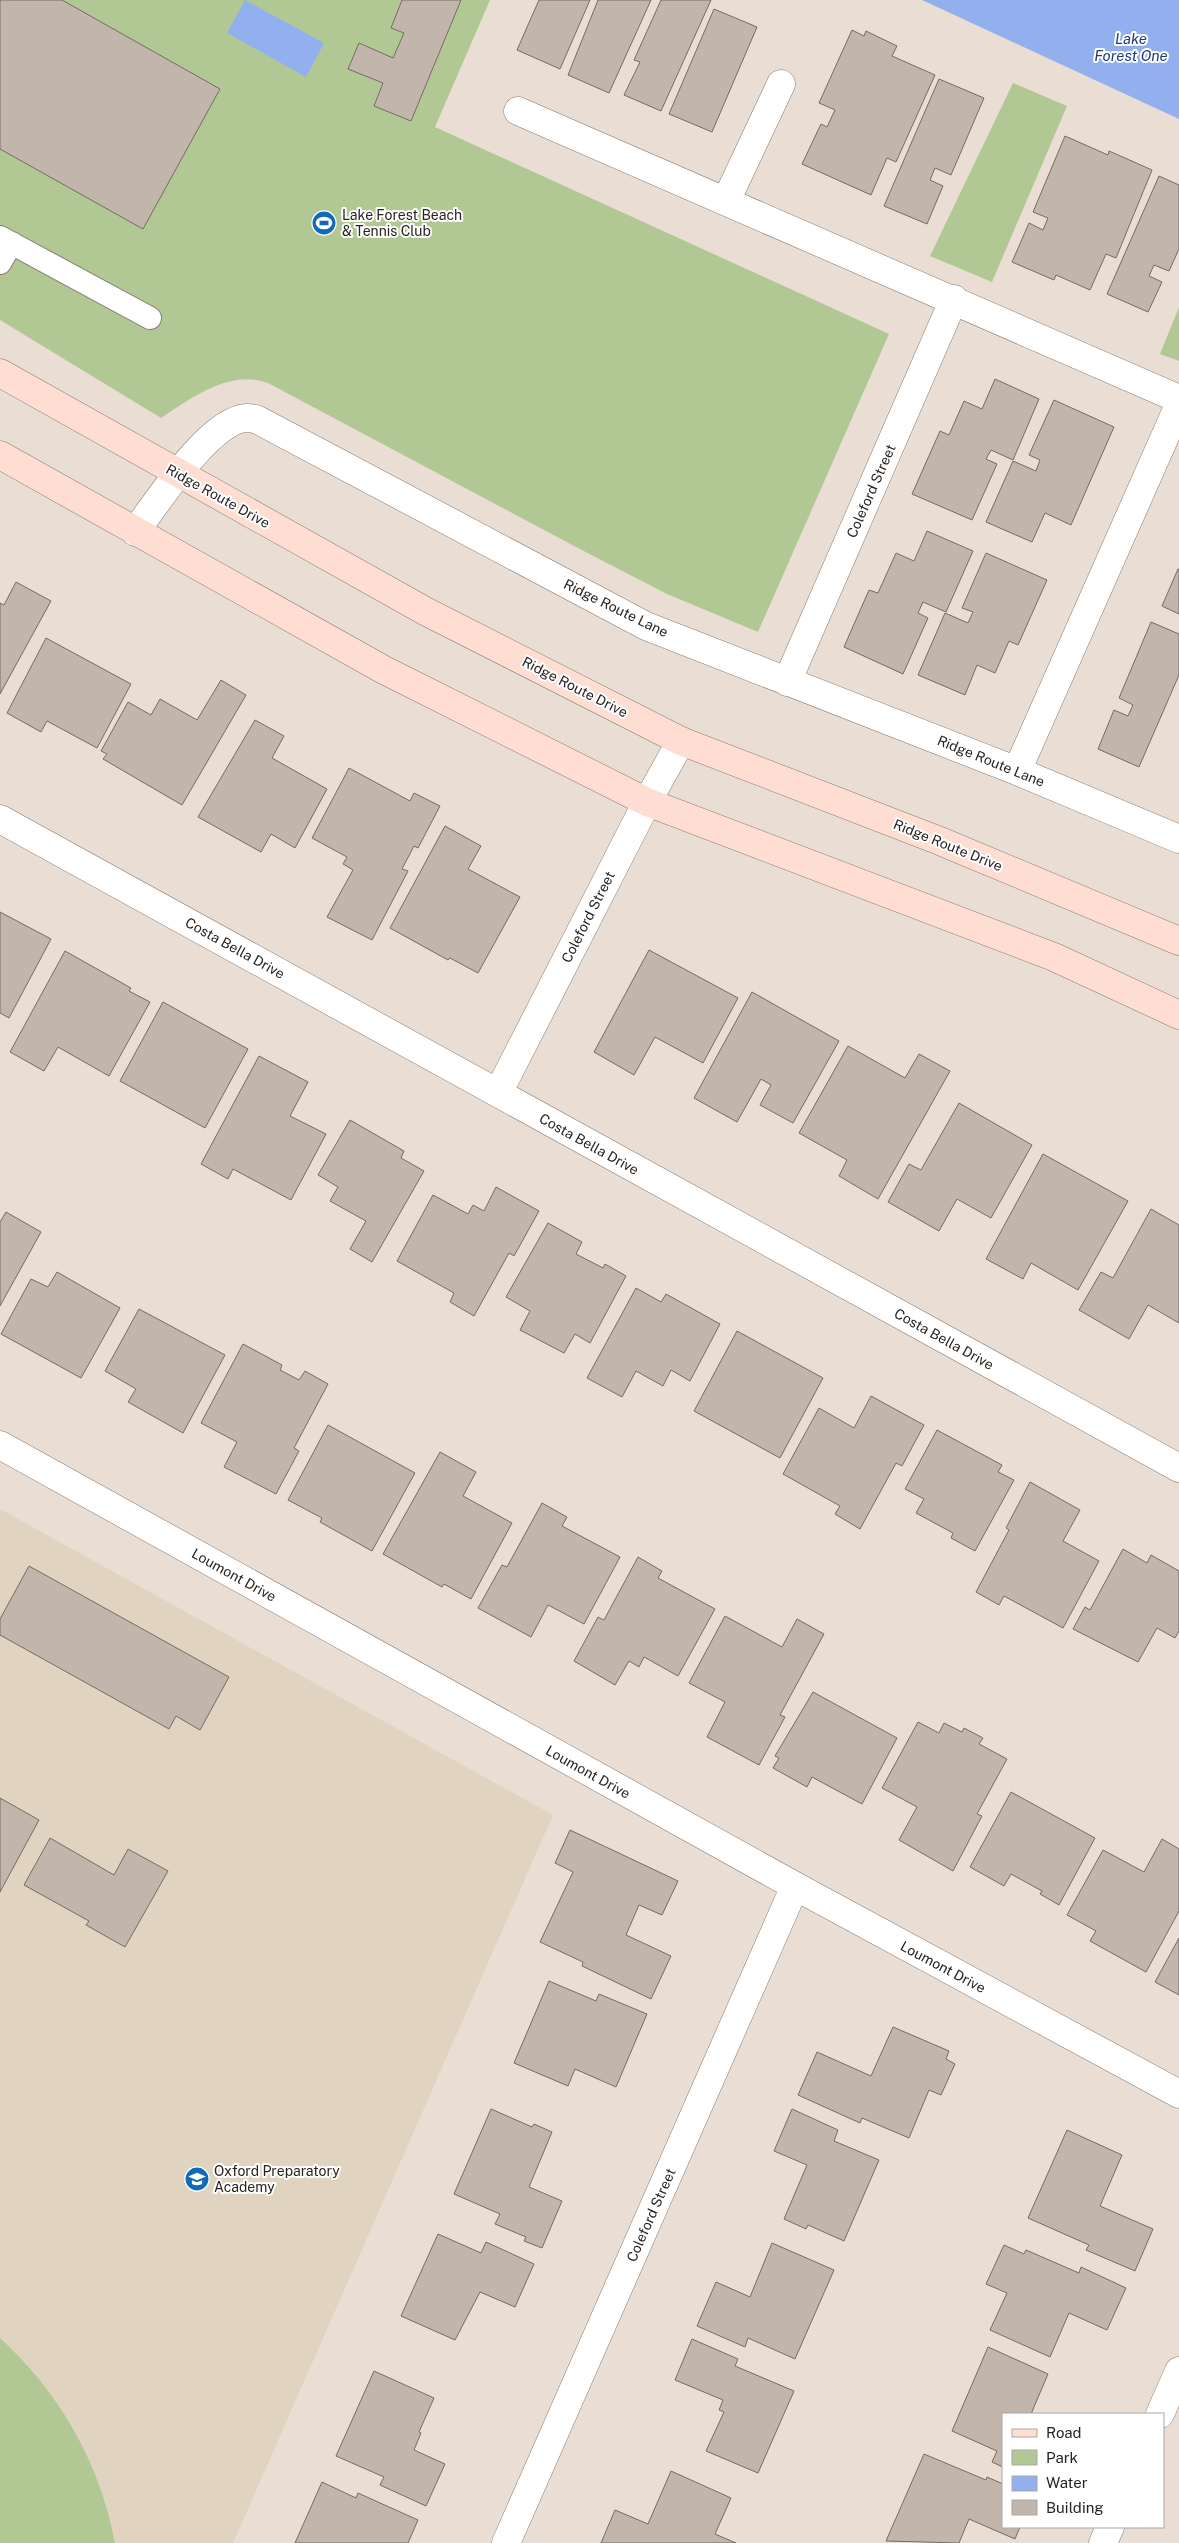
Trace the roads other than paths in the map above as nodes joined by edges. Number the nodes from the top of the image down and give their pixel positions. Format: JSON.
{"nodes":[{"id":1,"x":781,"y":84,"type":"dead end"},
{"id":2,"x":518,"y":111,"type":"dead end"},
{"id":3,"x":726,"y":201,"type":"junction"},
{"id":4,"x":6,"y":240,"type":"edge"},
{"id":5,"x":0,"y":263,"type":"edge"},
{"id":6,"x":954,"y":300,"type":"junction"},
{"id":7,"x":150,"y":318,"type":"dead end"},
{"id":8,"x":0,"y":373,"type":"edge"},
{"id":9,"x":1179,"y":399,"type":"edge"},
{"id":10,"x":1179,"y":405,"type":"edge"},
{"id":11,"x":0,"y":455,"type":"edge"},
{"id":12,"x":177,"y":474,"type":"junction"},
{"id":13,"x":136,"y":532,"type":"junction"},
{"id":14,"x":787,"y":682,"type":"junction"},
{"id":15,"x":681,"y":741,"type":"junction"},
{"id":16,"x":1017,"y":771,"type":"junction"},
{"id":17,"x":647,"y":802,"type":"junction"},
{"id":18,"x":0,"y":819,"type":"edge"},
{"id":19,"x":1179,"y":839,"type":"edge"},
{"id":20,"x":1179,"y":941,"type":"edge"},
{"id":21,"x":1179,"y":1014,"type":"edge"},
{"id":22,"x":498,"y":1093,"type":"junction"},
{"id":23,"x":0,"y":1445,"type":"edge"},
{"id":24,"x":1179,"y":1468,"type":"edge"},
{"id":25,"x":795,"y":1886,"type":"junction"},
{"id":26,"x":1179,"y":2094,"type":"edge"},
{"id":27,"x":1179,"y":2371,"type":"edge"},
{"id":28,"x":1160,"y":2413,"type":"edge"},
{"id":29,"x":1110,"y":2528,"type":"edge"},
{"id":30,"x":506,"y":2543,"type":"edge"},
{"id":31,"x":1103,"y":2543,"type":"edge"}],
"edges":[{"from":1,"to":3,"type":"street"},
{"from":2,"to":3,"type":"street"},
{"from":3,"to":6,"type":"street"},
{"from":4,"to":5,"type":"lane"},
{"from":4,"to":7,"type":"lane"},
{"from":6,"to":9,"type":"street"},
{"from":6,"to":14,"type":"street","name":"Coleford Street"},
{"from":8,"to":12,"type":"main road","name":"Ridge Route Drive"},
{"from":10,"to":16,"type":"street"},
{"from":11,"to":13,"type":"main road"},
{"from":12,"to":13,"type":"street","name":"Ridge Route Lane"},
{"from":12,"to":14,"type":"street","name":"Ridge Route Lane"},
{"from":12,"to":15,"type":"main road","name":"Ridge Route Drive"},
{"from":13,"to":17,"type":"main road"},
{"from":14,"to":16,"type":"street","name":"Ridge Route Lane"},
{"from":15,"to":17,"type":"street","name":"Coleford Street"},
{"from":15,"to":20,"type":"main road","name":"Ridge Route Drive"},
{"from":16,"to":19,"type":"street","name":"Ridge Route Lane"},
{"from":17,"to":21,"type":"main road"},
{"from":17,"to":22,"type":"street","name":"Coleford Street"},
{"from":18,"to":22,"type":"street","name":"Costa Bella Drive"},
{"from":22,"to":24,"type":"street","name":"Costa Bella Drive"},
{"from":23,"to":25,"type":"street","name":"Loumont Drive"},
{"from":25,"to":26,"type":"street","name":"Loumont Drive"},
{"from":25,"to":30,"type":"street","name":"Coleford Street"},
{"from":27,"to":28,"type":"street"},
{"from":29,"to":31,"type":"street"}]}
